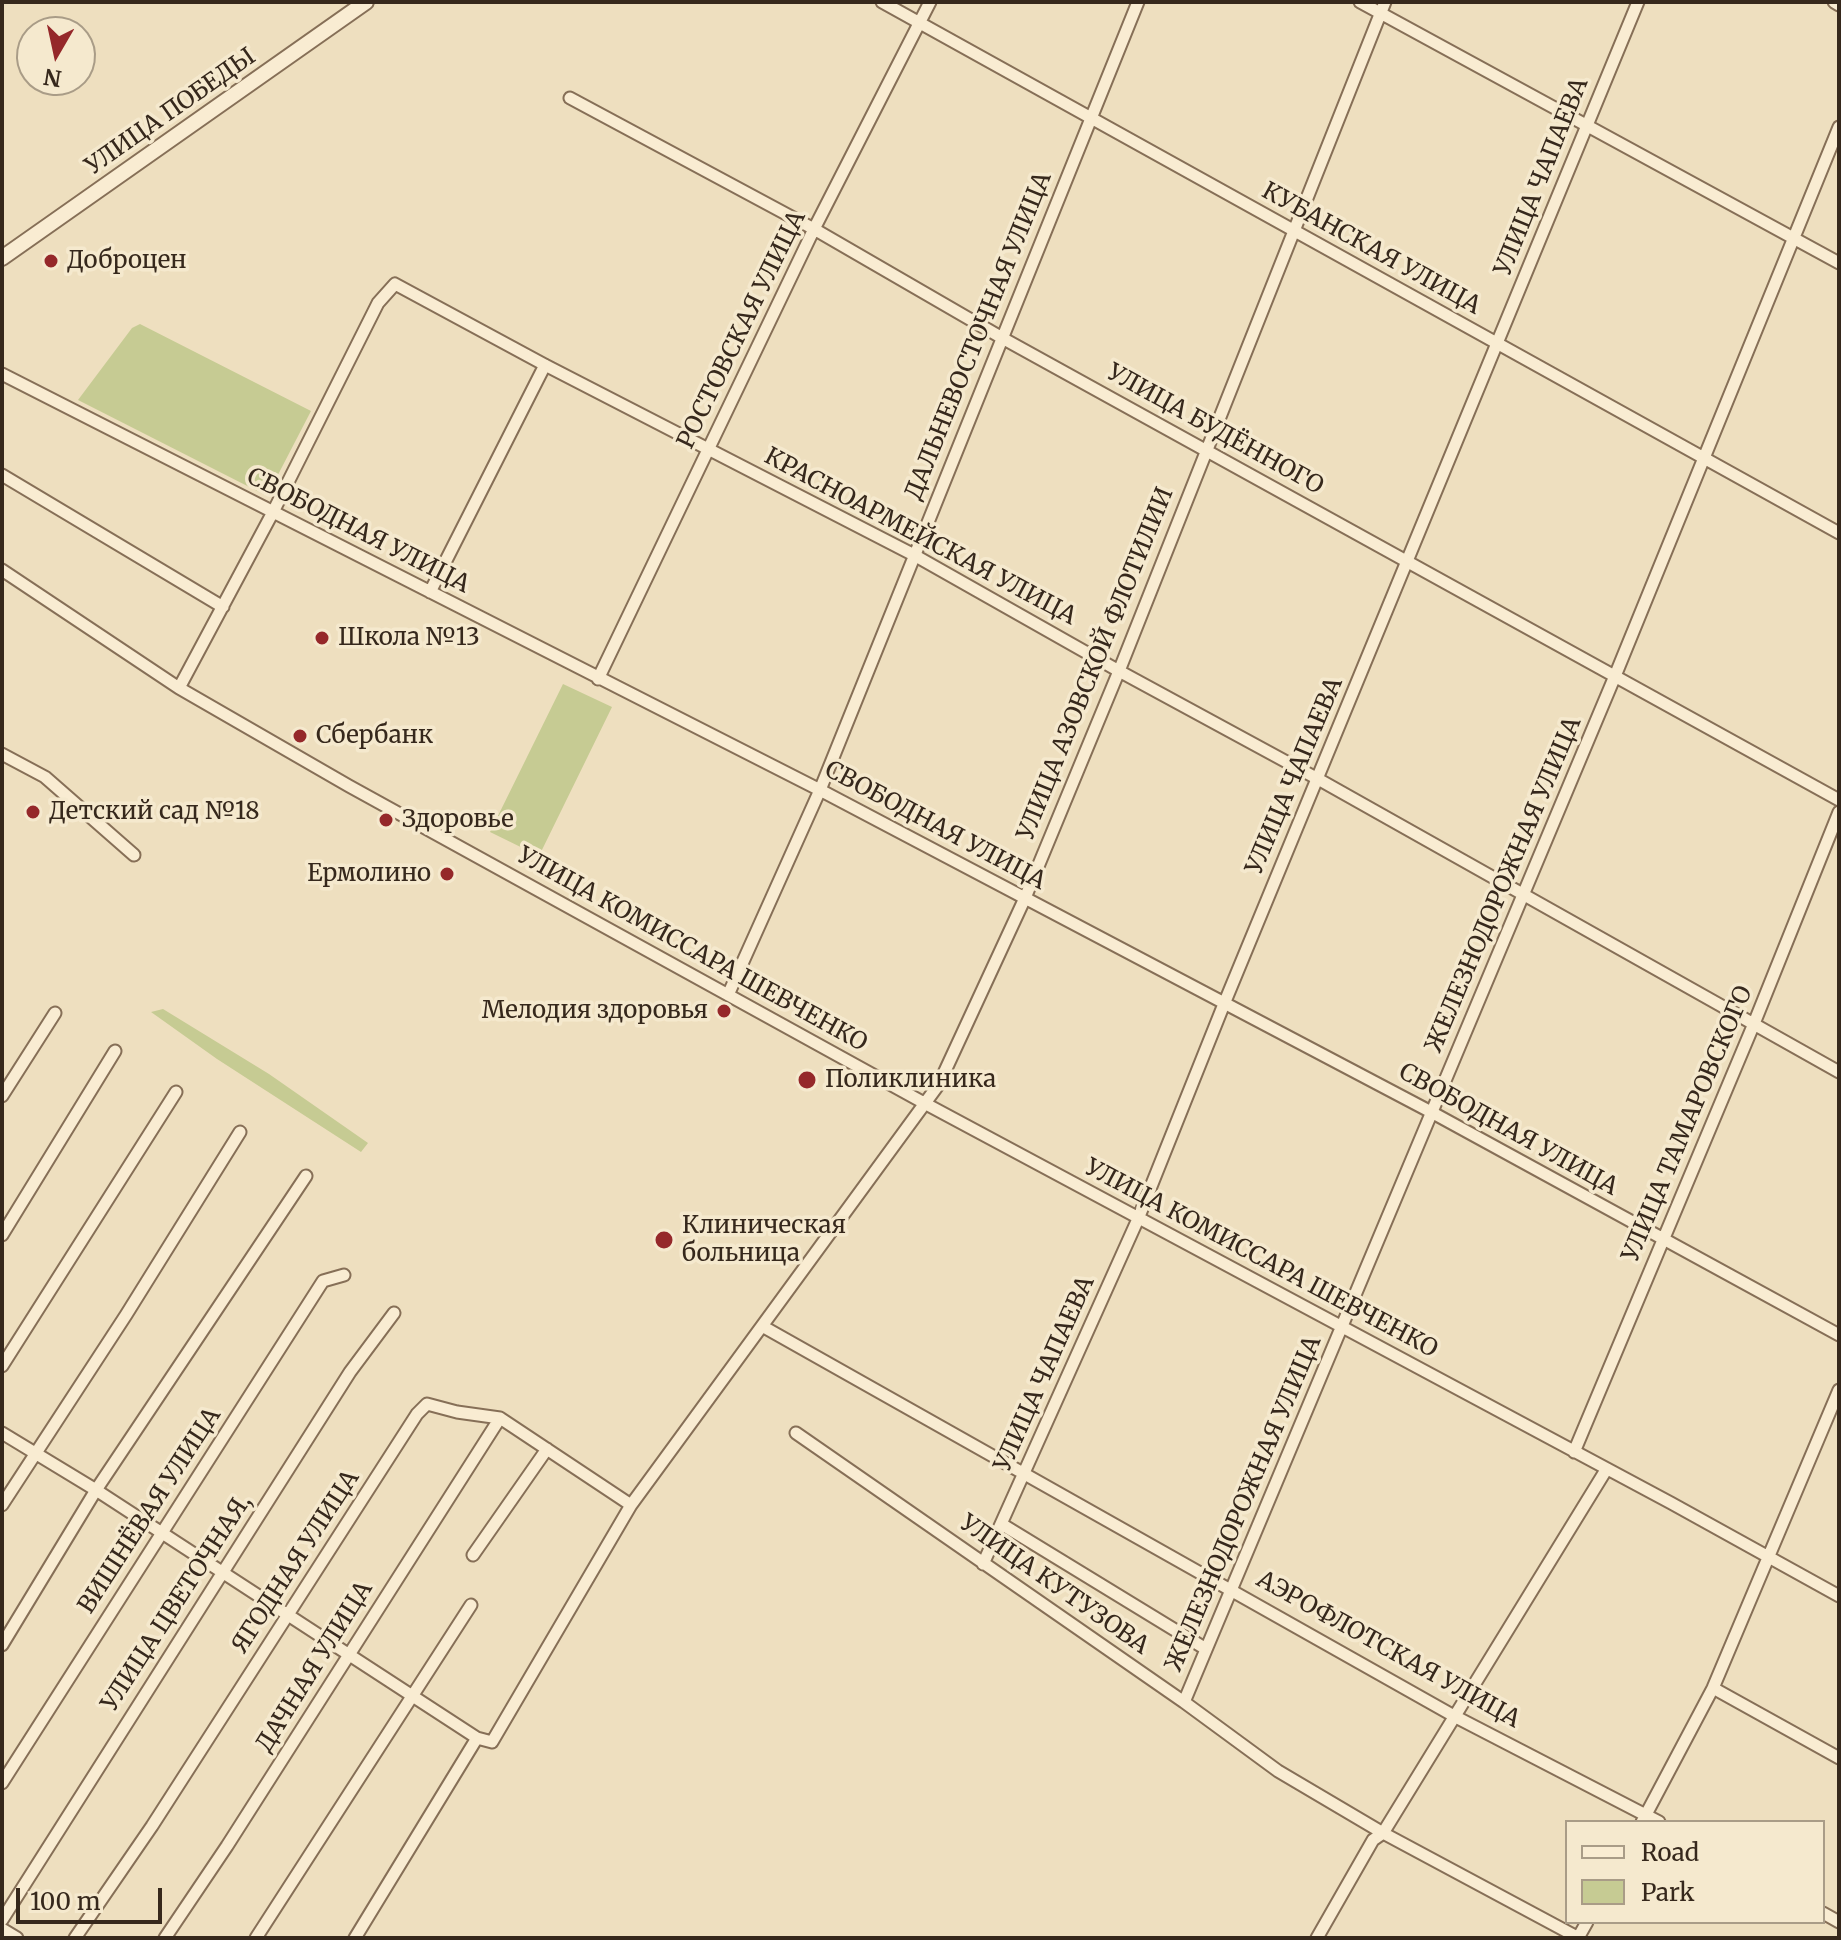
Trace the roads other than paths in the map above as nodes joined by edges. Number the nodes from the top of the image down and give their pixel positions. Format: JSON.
{"nodes":[{"id":1,"x":366,"y":2,"type":"edge"},
{"id":2,"x":882,"y":2,"type":"edge"},
{"id":3,"x":930,"y":2,"type":"edge"},
{"id":4,"x":1138,"y":2,"type":"edge"},
{"id":5,"x":1360,"y":2,"type":"edge"},
{"id":6,"x":1638,"y":2,"type":"edge"},
{"id":7,"x":1383,"y":8,"type":"edge"},
{"id":8,"x":919,"y":23,"type":"junction"},
{"id":9,"x":570,"y":98,"type":"dead end"},
{"id":10,"x":1091,"y":118,"type":"junction"},
{"id":11,"x":1585,"y":125,"type":"junction"},
{"id":12,"x":1839,"y":127,"type":"edge"},
{"id":13,"x":814,"y":229,"type":"junction"},
{"id":14,"x":1293,"y":232,"type":"junction"},
{"id":15,"x":1792,"y":237,"type":"junction"},
{"id":16,"x":2,"y":258,"type":"edge"},
{"id":17,"x":1839,"y":263,"type":"edge"},
{"id":18,"x":1004,"y":339,"type":"junction"},
{"id":19,"x":1498,"y":345,"type":"junction"},
{"id":20,"x":545,"y":365,"type":"junction"},
{"id":21,"x":2,"y":374,"type":"edge"},
{"id":22,"x":709,"y":450,"type":"junction"},
{"id":23,"x":1206,"y":450,"type":"junction"},
{"id":24,"x":1703,"y":458,"type":"junction"},
{"id":25,"x":2,"y":475,"type":"edge"},
{"id":26,"x":273,"y":512,"type":"junction"},
{"id":27,"x":1839,"y":533,"type":"edge"},
{"id":28,"x":914,"y":555,"type":"junction"},
{"id":29,"x":1407,"y":563,"type":"junction"},
{"id":30,"x":2,"y":570,"type":"edge"},
{"id":31,"x":430,"y":592,"type":"junction"},
{"id":32,"x":223,"y":607,"type":"junction"},
{"id":33,"x":1119,"y":671,"type":"junction"},
{"id":34,"x":1615,"y":676,"type":"junction"},
{"id":35,"x":598,"y":679,"type":"junction"},
{"id":36,"x":179,"y":688,"type":"junction"},
{"id":37,"x":2,"y":754,"type":"edge"},
{"id":38,"x":1318,"y":779,"type":"junction"},
{"id":39,"x":820,"y":790,"type":"junction"},
{"id":40,"x":1839,"y":800,"type":"edge"},
{"id":41,"x":1839,"y":812,"type":"edge"},
{"id":42,"x":134,"y":855,"type":"dead end"},
{"id":43,"x":1522,"y":895,"type":"junction"},
{"id":44,"x":1025,"y":898,"type":"junction"},
{"id":45,"x":728,"y":995,"type":"junction"},
{"id":46,"x":1224,"y":1004,"type":"junction"},
{"id":47,"x":55,"y":1013,"type":"dead end"},
{"id":48,"x":1753,"y":1026,"type":"junction"},
{"id":49,"x":115,"y":1051,"type":"dead end"},
{"id":50,"x":1839,"y":1072,"type":"edge"},
{"id":51,"x":176,"y":1092,"type":"dead end"},
{"id":52,"x":2,"y":1096,"type":"edge"},
{"id":53,"x":926,"y":1104,"type":"junction"},
{"id":54,"x":1433,"y":1113,"type":"junction"},
{"id":55,"x":240,"y":1132,"type":"dead end"},
{"id":56,"x":306,"y":1176,"type":"dead end"},
{"id":57,"x":1138,"y":1219,"type":"junction"},
{"id":58,"x":2,"y":1235,"type":"edge"},
{"id":59,"x":1663,"y":1240,"type":"junction"},
{"id":60,"x":344,"y":1275,"type":"dead end"},
{"id":61,"x":394,"y":1313,"type":"dead end"},
{"id":62,"x":762,"y":1326,"type":"junction"},
{"id":63,"x":1342,"y":1328,"type":"junction"},
{"id":64,"x":1839,"y":1335,"type":"edge"},
{"id":65,"x":2,"y":1366,"type":"edge"},
{"id":66,"x":1839,"y":1390,"type":"edge"},
{"id":67,"x":500,"y":1418,"type":"junction"},
{"id":68,"x":2,"y":1433,"type":"edge"},
{"id":69,"x":796,"y":1433,"type":"dead end"},
{"id":70,"x":547,"y":1449,"type":"junction"},
{"id":71,"x":1574,"y":1452,"type":"junction"},
{"id":72,"x":34,"y":1453,"type":"junction"},
{"id":73,"x":1606,"y":1470,"type":"junction"},
{"id":74,"x":1024,"y":1474,"type":"junction"},
{"id":75,"x":96,"y":1490,"type":"junction"},
{"id":76,"x":634,"y":1502,"type":"junction"},
{"id":77,"x":2,"y":1505,"type":"edge"},
{"id":78,"x":1003,"y":1525,"type":"junction"},
{"id":79,"x":161,"y":1533,"type":"junction"},
{"id":80,"x":473,"y":1555,"type":"dead end"},
{"id":81,"x":1770,"y":1559,"type":"junction"},
{"id":82,"x":983,"y":1564,"type":"junction"},
{"id":83,"x":223,"y":1574,"type":"junction"},
{"id":84,"x":1231,"y":1588,"type":"junction"},
{"id":85,"x":1839,"y":1596,"type":"edge"},
{"id":86,"x":471,"y":1605,"type":"dead end"},
{"id":87,"x":287,"y":1614,"type":"junction"},
{"id":88,"x":2,"y":1645,"type":"edge"},
{"id":89,"x":1206,"y":1649,"type":"junction"},
{"id":90,"x":349,"y":1654,"type":"junction"},
{"id":91,"x":1713,"y":1688,"type":"junction"},
{"id":92,"x":411,"y":1695,"type":"junction"},
{"id":93,"x":1184,"y":1702,"type":"junction"},
{"id":94,"x":1454,"y":1716,"type":"junction"},
{"id":95,"x":477,"y":1738,"type":"junction"},
{"id":96,"x":1839,"y":1758,"type":"edge"},
{"id":97,"x":2,"y":1783,"type":"edge"},
{"id":98,"x":1644,"y":1818,"type":"edge"},
{"id":99,"x":1383,"y":1833,"type":"junction"},
{"id":100,"x":2,"y":1920,"type":"edge"},
{"id":101,"x":2,"y":1929,"type":"edge"},
{"id":102,"x":17,"y":1938,"type":"edge"},
{"id":103,"x":75,"y":1938,"type":"edge"},
{"id":104,"x":165,"y":1938,"type":"edge"},
{"id":105,"x":256,"y":1938,"type":"edge"},
{"id":106,"x":355,"y":1938,"type":"edge"},
{"id":107,"x":1317,"y":1938,"type":"edge"},
{"id":108,"x":1578,"y":1938,"type":"edge"}],
"edges":[{"from":1,"to":16,"type":"street","name":"УЛИЦА ПОБЕДЫ"},
{"from":2,"to":8,"type":"street","name":"КУБАНСКАЯ УЛИЦА"},
{"from":3,"to":8,"type":"street","name":"РОСТОВСКАЯ УЛИЦА"},
{"from":4,"to":10,"type":"street","name":"ДАЛЬНЕВОСТОЧНАЯ УЛИЦА"},
{"from":5,"to":7,"type":"street"},
{"from":6,"to":11,"type":"street","name":"УЛИЦА ЧАПАЕВА"},
{"from":7,"to":11,"type":"street"},
{"from":7,"to":14,"type":"street","name":"УЛИЦА АЗОВСКОЙ ФЛОТИЛИИ"},
{"from":8,"to":10,"type":"street","name":"КУБАНСКАЯ УЛИЦА"},
{"from":8,"to":13,"type":"street","name":"РОСТОВСКАЯ УЛИЦА"},
{"from":9,"to":13,"type":"street","name":"УЛИЦА БУДЁННОГО"},
{"from":10,"to":14,"type":"street","name":"КУБАНСКАЯ УЛИЦА"},
{"from":10,"to":18,"type":"street","name":"ДАЛЬНЕВОСТОЧНАЯ УЛИЦА"},
{"from":11,"to":15,"type":"street"},
{"from":11,"to":19,"type":"street","name":"УЛИЦА ЧАПАЕВА"},
{"from":12,"to":15,"type":"street","name":"ЖЕЛЕЗНОДОРОЖНАЯ УЛИЦА"},
{"from":13,"to":18,"type":"street","name":"УЛИЦА БУДЁННОГО"},
{"from":13,"to":22,"type":"street","name":"РОСТОВСКАЯ УЛИЦА"},
{"from":14,"to":19,"type":"street","name":"КУБАНСКАЯ УЛИЦА"},
{"from":14,"to":23,"type":"street","name":"УЛИЦА АЗОВСКОЙ ФЛОТИЛИИ"},
{"from":15,"to":17,"type":"street"},
{"from":15,"to":24,"type":"street","name":"ЖЕЛЕЗНОДОРОЖНАЯ УЛИЦА"},
{"from":18,"to":23,"type":"street","name":"УЛИЦА БУДЁННОГО"},
{"from":18,"to":28,"type":"street","name":"ДАЛЬНЕВОСТОЧНАЯ УЛИЦА"},
{"from":19,"to":24,"type":"street","name":"КУБАНСКАЯ УЛИЦА"},
{"from":19,"to":29,"type":"street","name":"УЛИЦА ЧАПАЕВА"},
{"from":20,"to":22,"type":"street","name":"КРАСНОАРМЕЙСКАЯ УЛИЦА"},
{"from":20,"to":26,"type":"street","name":"КРАСНОАРМЕЙСКАЯ УЛИЦА"},
{"from":20,"to":31,"type":"street"},
{"from":21,"to":26,"type":"street","name":"СВОБОДНАЯ УЛИЦА"},
{"from":22,"to":28,"type":"street","name":"КРАСНОАРМЕЙСКАЯ УЛИЦА"},
{"from":22,"to":35,"type":"street","name":"РОСТОВСКАЯ УЛИЦА"},
{"from":23,"to":29,"type":"street","name":"УЛИЦА БУДЁННОГО"},
{"from":23,"to":33,"type":"street","name":"УЛИЦА АЗОВСКОЙ ФЛОТИЛИИ"},
{"from":24,"to":27,"type":"street","name":"КУБАНСКАЯ УЛИЦА"},
{"from":24,"to":34,"type":"street","name":"ЖЕЛЕЗНОДОРОЖНАЯ УЛИЦА"},
{"from":25,"to":32,"type":"street"},
{"from":26,"to":31,"type":"street","name":"СВОБОДНАЯ УЛИЦА"},
{"from":26,"to":32,"type":"street"},
{"from":28,"to":33,"type":"street","name":"КРАСНОАРМЕЙСКАЯ УЛИЦА"},
{"from":28,"to":39,"type":"street","name":"ДАЛЬНЕВОСТОЧНАЯ УЛИЦА"},
{"from":29,"to":34,"type":"street","name":"УЛИЦА БУДЁННОГО"},
{"from":29,"to":38,"type":"street","name":"УЛИЦА ЧАПАЕВА"},
{"from":30,"to":36,"type":"street","name":"УЛИЦА КОМИССАРА ШЕВЧЕНКО"},
{"from":31,"to":35,"type":"street","name":"СВОБОДНАЯ УЛИЦА"},
{"from":32,"to":36,"type":"street"},
{"from":33,"to":38,"type":"street","name":"КРАСНОАРМЕЙСКАЯ УЛИЦА"},
{"from":33,"to":44,"type":"street","name":"УЛИЦА АЗОВСКОЙ ФЛОТИЛИИ"},
{"from":34,"to":40,"type":"street","name":"УЛИЦА БУДЁННОГО"},
{"from":34,"to":43,"type":"street","name":"ЖЕЛЕЗНОДОРОЖНАЯ УЛИЦА"},
{"from":35,"to":39,"type":"street","name":"СВОБОДНАЯ УЛИЦА"},
{"from":36,"to":45,"type":"street","name":"УЛИЦА КОМИССАРА ШЕВЧЕНКО"},
{"from":37,"to":42,"type":"street"},
{"from":38,"to":43,"type":"street","name":"КРАСНОАРМЕЙСКАЯ УЛИЦА"},
{"from":38,"to":46,"type":"street","name":"УЛИЦА ЧАПАЕВА"},
{"from":39,"to":44,"type":"street","name":"СВОБОДНАЯ УЛИЦА"},
{"from":39,"to":45,"type":"street","name":"ДАЛЬНЕВОСТОЧНАЯ УЛИЦА"},
{"from":41,"to":48,"type":"street","name":"УЛИЦА ТАМАРОВСКОГО"},
{"from":43,"to":48,"type":"street","name":"КРАСНОАРМЕЙСКАЯ УЛИЦА"},
{"from":43,"to":54,"type":"street","name":"ЖЕЛЕЗНОДОРОЖНАЯ УЛИЦА"},
{"from":44,"to":46,"type":"street","name":"СВОБОДНАЯ УЛИЦА"},
{"from":44,"to":53,"type":"street","name":"УЛИЦА АЗОВСКОЙ ФЛОТИЛИИ"},
{"from":45,"to":53,"type":"street","name":"УЛИЦА КОМИССАРА ШЕВЧЕНКО"},
{"from":46,"to":54,"type":"street","name":"СВОБОДНАЯ УЛИЦА"},
{"from":46,"to":57,"type":"street","name":"УЛИЦА ЧАПАЕВА"},
{"from":47,"to":52,"type":"street"},
{"from":48,"to":50,"type":"street","name":"КРАСНОАРМЕЙСКАЯ УЛИЦА"},
{"from":48,"to":59,"type":"street","name":"УЛИЦА ТАМАРОВСКОГО"},
{"from":49,"to":58,"type":"street"},
{"from":51,"to":65,"type":"street"},
{"from":53,"to":57,"type":"street","name":"УЛИЦА КОМИССАРА ШЕВЧЕНКО"},
{"from":53,"to":62,"type":"street","name":"УЛИЦА АЗОВСКОЙ ФЛОТИЛИИ"},
{"from":54,"to":59,"type":"street","name":"СВОБОДНАЯ УЛИЦА"},
{"from":54,"to":63,"type":"street","name":"ЖЕЛЕЗНОДОРОЖНАЯ УЛИЦА"},
{"from":55,"to":72,"type":"street"},
{"from":56,"to":75,"type":"street"},
{"from":57,"to":63,"type":"street","name":"УЛИЦА КОМИССАРА ШЕВЧЕНКО"},
{"from":57,"to":74,"type":"street","name":"УЛИЦА ЧАПАЕВА"},
{"from":59,"to":64,"type":"street","name":"СВОБОДНАЯ УЛИЦА"},
{"from":59,"to":71,"type":"street","name":"УЛИЦА ТАМАРОВСКОГО"},
{"from":60,"to":79,"type":"street","name":"ВИШНЁВАЯ УЛИЦА"},
{"from":61,"to":83,"type":"street","name":"УЛИЦА ЦВЕТОЧНАЯ,"},
{"from":62,"to":74,"type":"street","name":"АЭРОФЛОТСКАЯ УЛИЦА"},
{"from":62,"to":76,"type":"street","name":"УЛИЦА АЗОВСКОЙ ФЛОТИЛИИ"},
{"from":63,"to":71,"type":"street","name":"УЛИЦА КОМИССАРА ШЕВЧЕНКО"},
{"from":63,"to":84,"type":"street","name":"ЖЕЛЕЗНОДОРОЖНАЯ УЛИЦА"},
{"from":66,"to":81,"type":"street"},
{"from":67,"to":70,"type":"street","name":"ЯГОДНАЯ УЛИЦА"},
{"from":67,"to":87,"type":"street","name":"ЯГОДНАЯ УЛИЦА"},
{"from":67,"to":90,"type":"street","name":"ДАЧНАЯ УЛИЦА"},
{"from":68,"to":72,"type":"street"},
{"from":69,"to":82,"type":"street","name":"УЛИЦА КУТУЗОВА"},
{"from":70,"to":76,"type":"street","name":"ЯГОДНАЯ УЛИЦА"},
{"from":70,"to":80,"type":"street"},
{"from":71,"to":73,"type":"street","name":"УЛИЦА КОМИССАРА ШЕВЧЕНКО"},
{"from":72,"to":75,"type":"street"},
{"from":72,"to":77,"type":"street"},
{"from":73,"to":81,"type":"street","name":"УЛИЦА КОМИССАРА ШЕВЧЕНКО"},
{"from":73,"to":94,"type":"street"},
{"from":74,"to":78,"type":"street","name":"УЛИЦА ЧАПАЕВА"},
{"from":74,"to":84,"type":"street","name":"АЭРОФЛОТСКАЯ УЛИЦА"},
{"from":75,"to":79,"type":"street"},
{"from":75,"to":88,"type":"street"},
{"from":76,"to":95,"type":"street","name":"УЛИЦА АЗОВСКОЙ ФЛОТИЛИИ"},
{"from":78,"to":82,"type":"street","name":"УЛИЦА ЧАПАЕВА"},
{"from":78,"to":89,"type":"street"},
{"from":79,"to":83,"type":"street"},
{"from":79,"to":97,"type":"street","name":"ВИШНЁВАЯ УЛИЦА"},
{"from":81,"to":85,"type":"street","name":"УЛИЦА КОМИССАРА ШЕВЧЕНКО"},
{"from":81,"to":91,"type":"street"},
{"from":82,"to":93,"type":"street","name":"УЛИЦА КУТУЗОВА"},
{"from":83,"to":87,"type":"street"},
{"from":83,"to":100,"type":"street","name":"УЛИЦА ЦВЕТОЧНАЯ,"},
{"from":84,"to":89,"type":"street","name":"ЖЕЛЕЗНОДОРОЖНАЯ УЛИЦА"},
{"from":84,"to":94,"type":"street","name":"АЭРОФЛОТСКАЯ УЛИЦА"},
{"from":86,"to":92,"type":"street"},
{"from":87,"to":90,"type":"street"},
{"from":87,"to":103,"type":"street","name":"ЯГОДНАЯ УЛИЦА"},
{"from":89,"to":93,"type":"street","name":"ЖЕЛЕЗНОДОРОЖНАЯ УЛИЦА"},
{"from":90,"to":92,"type":"street"},
{"from":90,"to":104,"type":"street","name":"ДАЧНАЯ УЛИЦА"},
{"from":91,"to":96,"type":"street"},
{"from":91,"to":98,"type":"street"},
{"from":92,"to":95,"type":"street"},
{"from":92,"to":105,"type":"street"},
{"from":93,"to":99,"type":"street","name":"УЛИЦА КУТУЗОВА"},
{"from":94,"to":98,"type":"street","name":"АЭРОФЛОТСКАЯ УЛИЦА"},
{"from":94,"to":99,"type":"street"},
{"from":95,"to":106,"type":"street"},
{"from":99,"to":107,"type":"street"},
{"from":99,"to":108,"type":"street","name":"УЛИЦА КУТУЗОВА"},
{"from":101,"to":102,"type":"street"}]}
